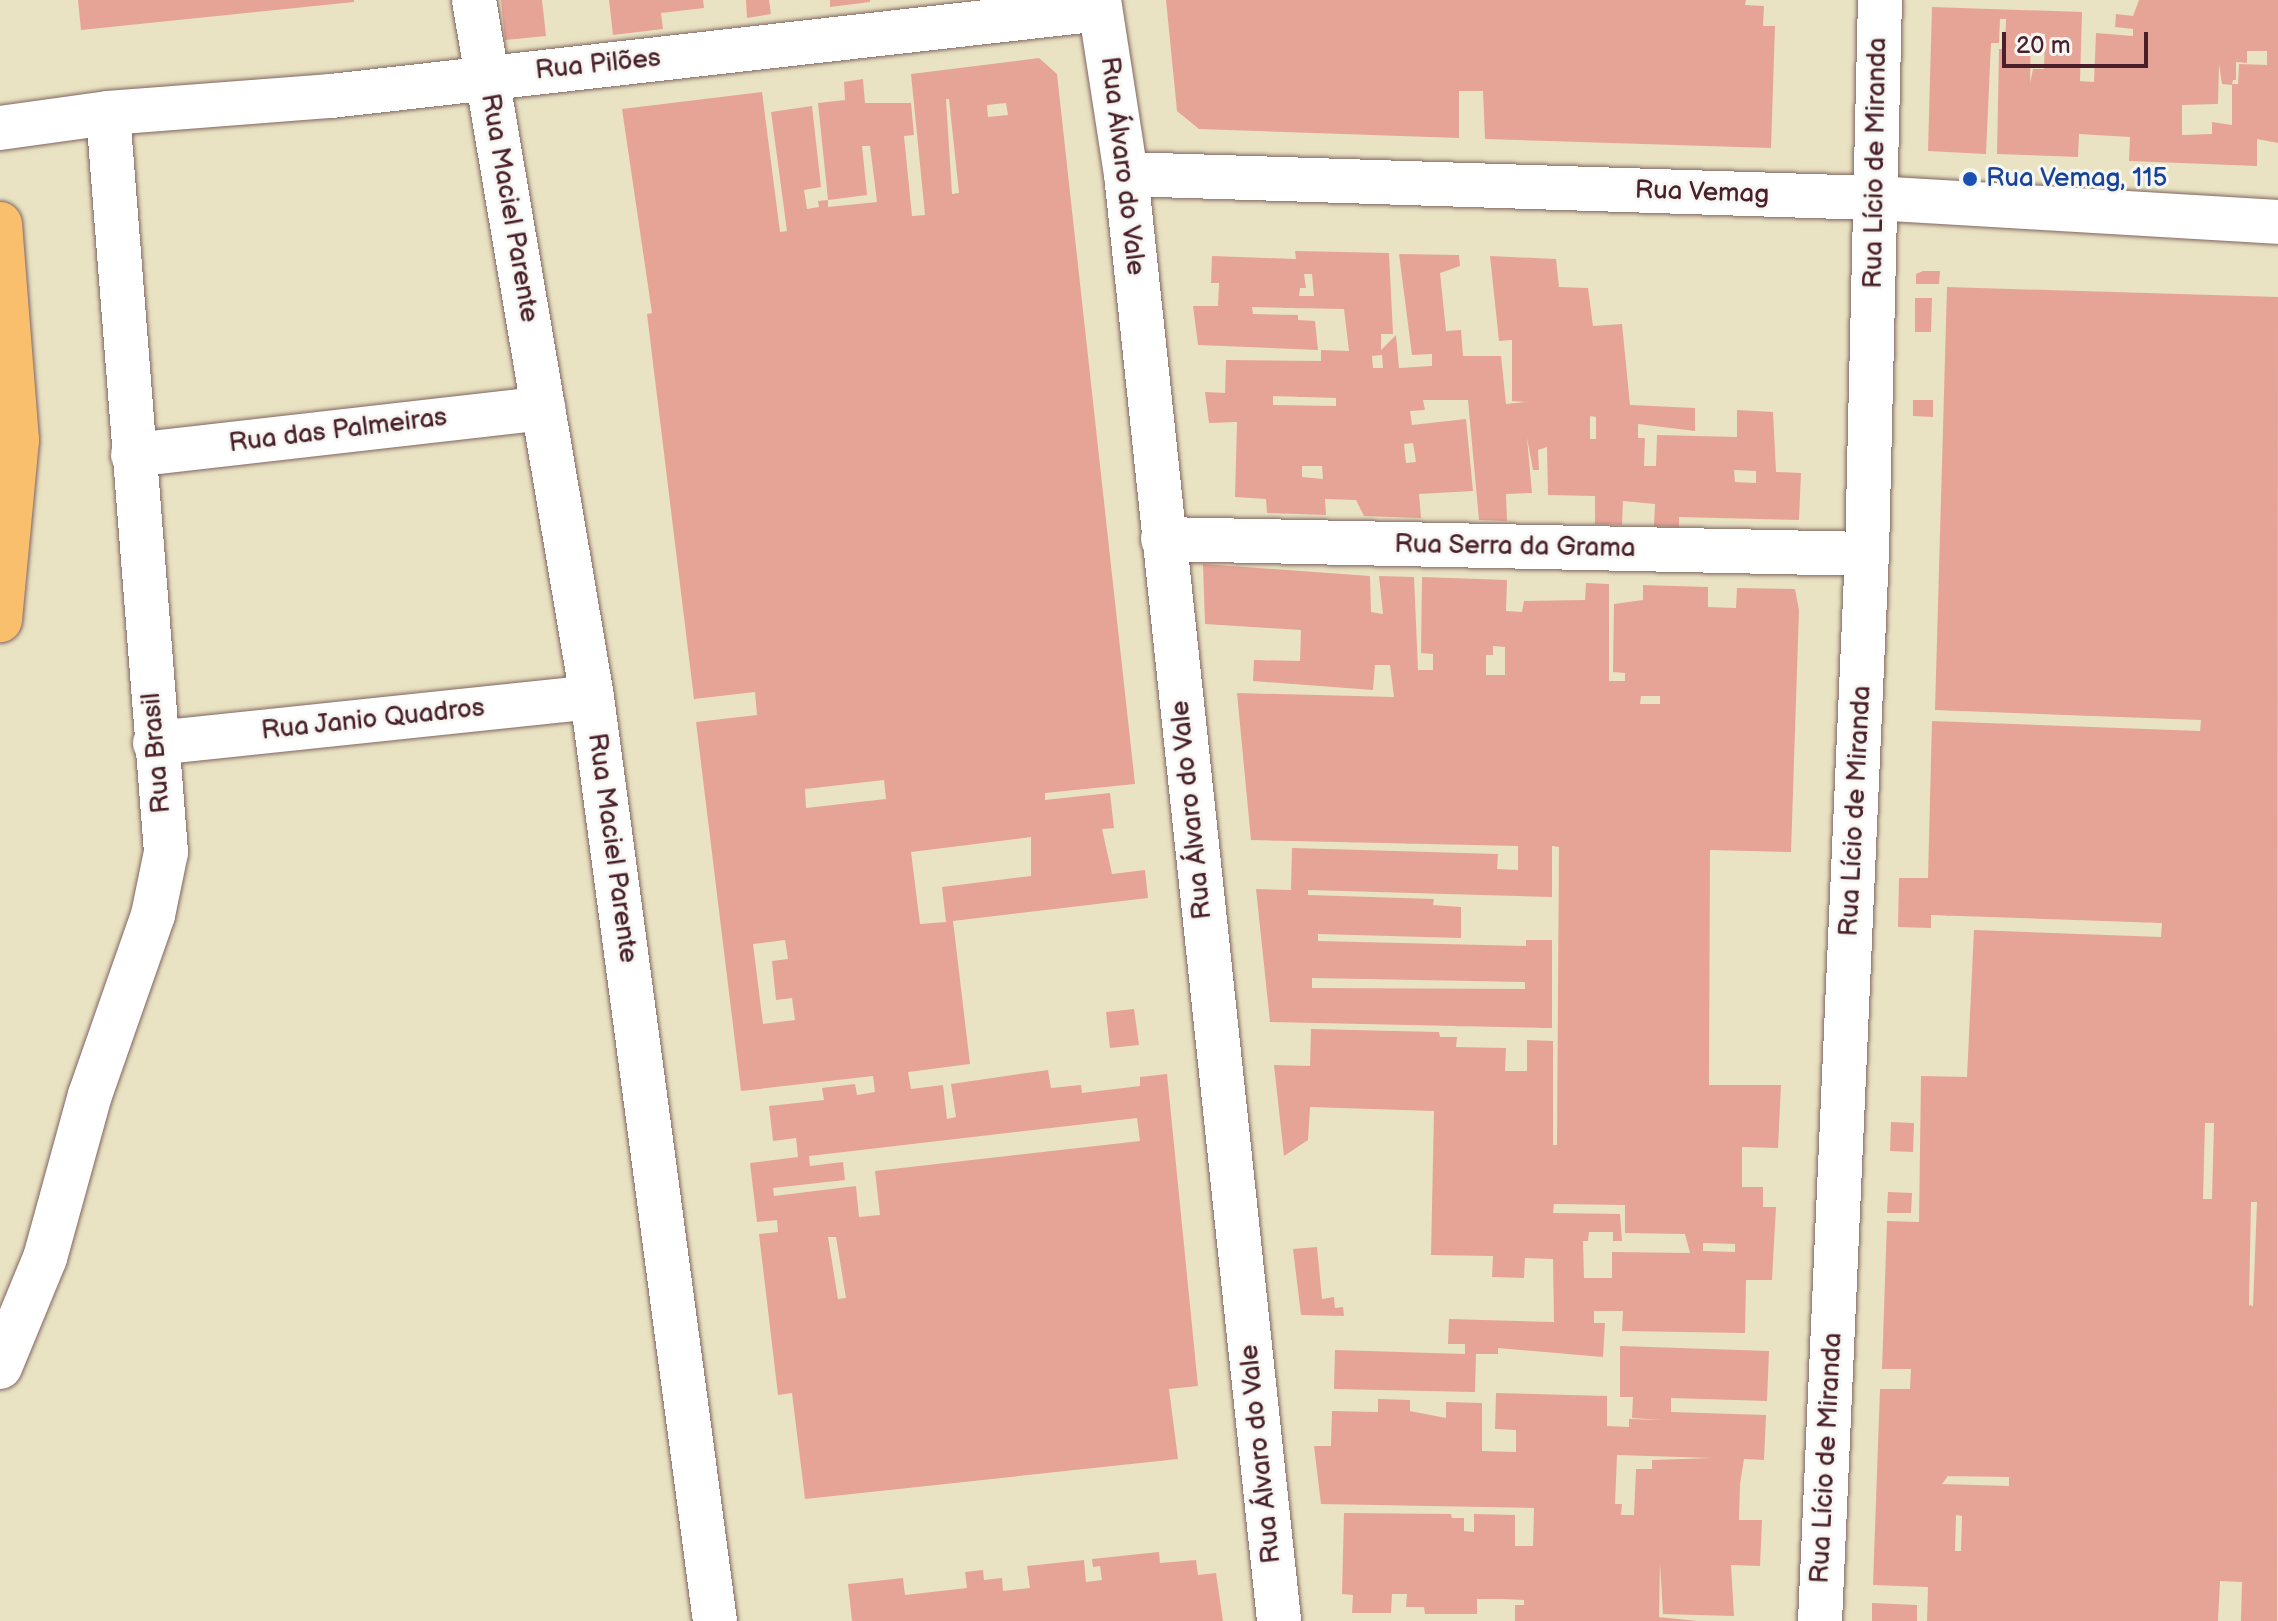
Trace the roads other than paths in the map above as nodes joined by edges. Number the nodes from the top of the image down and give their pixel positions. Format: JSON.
{"nodes":[{"id":1,"x":474,"y":0,"type":"edge"},
{"id":2,"x":1880,"y":0,"type":"edge"},
{"id":3,"x":1100,"y":4,"type":"edge"},
{"id":4,"x":487,"y":78,"type":"junction"},
{"id":5,"x":108,"y":113,"type":"junction"},
{"id":6,"x":0,"y":128,"type":"edge"},
{"id":7,"x":1126,"y":174,"type":"junction"},
{"id":8,"x":1875,"y":198,"type":"junction"},
{"id":9,"x":2278,"y":222,"type":"edge"},
{"id":10,"x":0,"y":224,"type":"edge"},
{"id":11,"x":543,"y":408,"type":"junction"},
{"id":12,"x":133,"y":455,"type":"junction"},
{"id":13,"x":1163,"y":539,"type":"junction"},
{"id":14,"x":1867,"y":554,"type":"junction"},
{"id":15,"x":0,"y":620,"type":"edge"},
{"id":16,"x":592,"y":697,"type":"junction"},
{"id":17,"x":155,"y":743,"type":"junction"},
{"id":18,"x":0,"y":1367,"type":"edge"},
{"id":19,"x":715,"y":1621,"type":"edge"},
{"id":20,"x":1279,"y":1621,"type":"edge"},
{"id":21,"x":1820,"y":1621,"type":"edge"}],
"edges":[{"from":1,"to":4,"type":"street","name":"Rua Maciel Parente"},
{"from":2,"to":8,"type":"street","name":"Rua Lício de Miranda"},
{"from":3,"to":4,"type":"street","name":"Rua Pilões"},
{"from":3,"to":7,"type":"street","name":"Rua Álvaro do Vale"},
{"from":4,"to":5,"type":"street","name":"Rua Pilões"},
{"from":4,"to":11,"type":"street","name":"Rua Maciel Parente"},
{"from":5,"to":6,"type":"street","name":"Rua Pilões"},
{"from":5,"to":12,"type":"street","name":"Rua Brasil"},
{"from":7,"to":8,"type":"street","name":"Rua Vemag"},
{"from":7,"to":13,"type":"street","name":"Rua Álvaro do Vale"},
{"from":8,"to":9,"type":"street","name":"Rua Vemag"},
{"from":8,"to":14,"type":"street","name":"Rua Lício de Miranda"},
{"from":10,"to":15,"type":"main road"},
{"from":11,"to":12,"type":"street","name":"Rua das Palmeiras"},
{"from":11,"to":16,"type":"street","name":"Rua Maciel Parente"},
{"from":12,"to":17,"type":"street","name":"Rua Brasil"},
{"from":13,"to":14,"type":"street","name":"Rua Serra da Grama"},
{"from":13,"to":20,"type":"street","name":"Rua Álvaro do Vale"},
{"from":14,"to":21,"type":"street","name":"Rua Lício de Miranda"},
{"from":16,"to":17,"type":"street","name":"Rua Janio Quadros"},
{"from":16,"to":19,"type":"street","name":"Rua Maciel Parente"},
{"from":17,"to":18,"type":"street","name":"Rua Brasil"}]}
